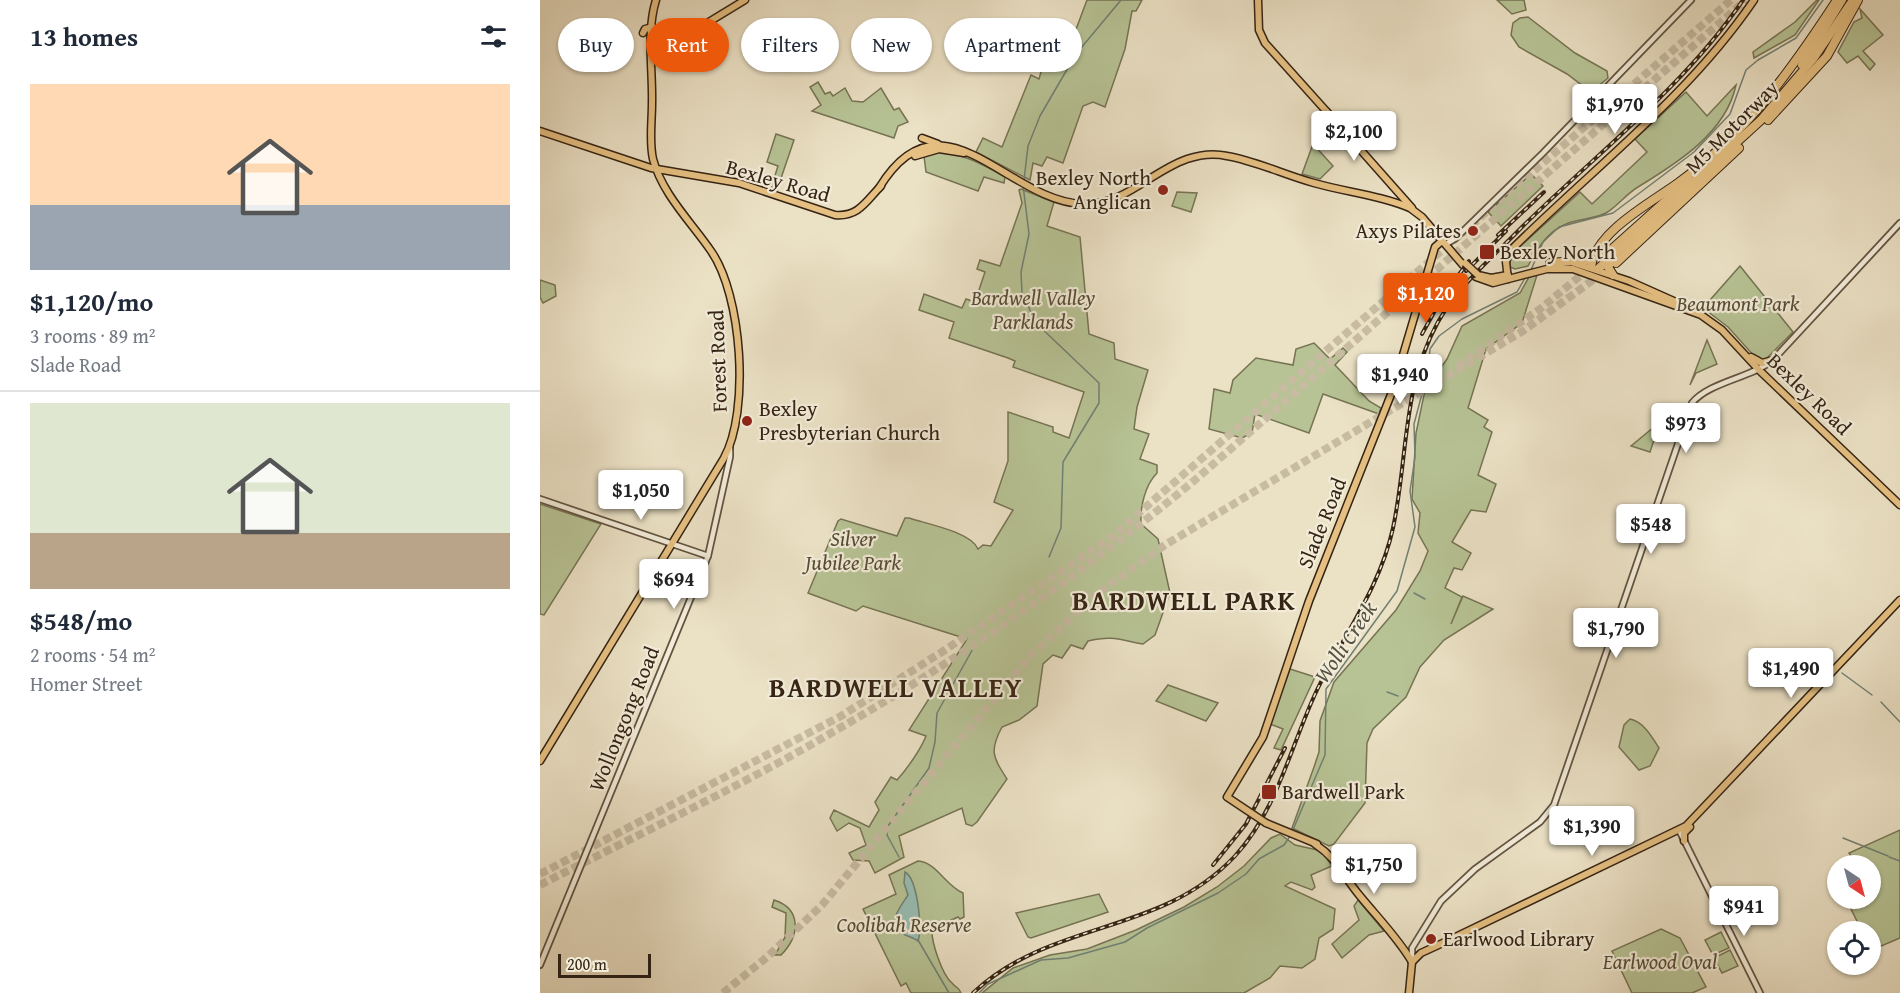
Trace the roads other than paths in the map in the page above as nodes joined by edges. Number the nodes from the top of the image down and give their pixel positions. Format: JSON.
{"nodes":[{"id":1,"x":656,"y":0,"type":"edge"},
{"id":2,"x":745,"y":0,"type":"edge"},
{"id":3,"x":1257,"y":0,"type":"edge"},
{"id":4,"x":1690,"y":0,"type":"edge"},
{"id":5,"x":1754,"y":0,"type":"edge"},
{"id":6,"x":1837,"y":0,"type":"edge"},
{"id":7,"x":1850,"y":1,"type":"edge"},
{"id":8,"x":654,"y":18,"type":"edge"},
{"id":9,"x":715,"y":18,"type":"edge"},
{"id":10,"x":652,"y":72,"type":"edge"},
{"id":11,"x":540,"y":131,"type":"edge"},
{"id":12,"x":922,"y":138,"type":"dead end"},
{"id":13,"x":942,"y":145,"type":"junction"},
{"id":14,"x":971,"y":155,"type":"junction"},
{"id":15,"x":658,"y":170,"type":"junction"},
{"id":16,"x":879,"y":188,"type":"junction"},
{"id":17,"x":1394,"y":189,"type":"junction"},
{"id":18,"x":1397,"y":203,"type":"junction"},
{"id":19,"x":1414,"y":210,"type":"junction"},
{"id":20,"x":1900,"y":223,"type":"edge"},
{"id":21,"x":1430,"y":228,"type":"junction"},
{"id":22,"x":1444,"y":243,"type":"junction"},
{"id":23,"x":1618,"y":253,"type":"junction"},
{"id":24,"x":1594,"y":255,"type":"junction"},
{"id":25,"x":1604,"y":257,"type":"tunnel mouth"},
{"id":26,"x":1616,"y":262,"type":"tunnel mouth"},
{"id":27,"x":1550,"y":263,"type":"junction"},
{"id":28,"x":1535,"y":269,"type":"junction"},
{"id":29,"x":1593,"y":271,"type":"junction"},
{"id":30,"x":1613,"y":275,"type":"junction"},
{"id":31,"x":1508,"y":277,"type":"junction"},
{"id":32,"x":1693,"y":311,"type":"junction"},
{"id":33,"x":1741,"y":350,"type":"junction"},
{"id":34,"x":1773,"y":360,"type":"junction"},
{"id":35,"x":1759,"y":370,"type":"junction"},
{"id":36,"x":730,"y":446,"type":"junction"},
{"id":37,"x":540,"y":499,"type":"edge"},
{"id":38,"x":1900,"y":505,"type":"edge"},
{"id":39,"x":672,"y":544,"type":"junction"},
{"id":40,"x":708,"y":556,"type":"junction"},
{"id":41,"x":1900,"y":600,"type":"edge"},
{"id":42,"x":540,"y":761,"type":"edge"},
{"id":43,"x":1698,"y":814,"type":"junction"},
{"id":44,"x":1679,"y":830,"type":"junction"},
{"id":45,"x":1684,"y":841,"type":"junction"},
{"id":46,"x":1412,"y":962,"type":"junction"},
{"id":47,"x":540,"y":965,"type":"edge"},
{"id":48,"x":1409,"y":993,"type":"edge"},
{"id":49,"x":1760,"y":993,"type":"edge"}],
"edges":[{"from":1,"to":8,"type":"main road","name":"Forest Road"},
{"from":2,"to":9,"type":"main road"},
{"from":3,"to":17,"type":"main road"},
{"from":4,"to":22,"type":"street"},
{"from":5,"to":31,"type":"main road"},
{"from":6,"to":24,"type":"highway"},
{"from":7,"to":23,"type":"highway"},
{"from":7,"to":25,"type":"highway","name":"M5 Motorway"},
{"from":7,"to":26,"type":"highway","name":"M5 Motorway"},
{"from":10,"to":15,"type":"main road","name":"Forest Road"},
{"from":11,"to":15,"type":"main road","name":"Bexley Road"},
{"from":12,"to":13,"type":"main road"},
{"from":13,"to":14,"type":"main road","name":"Bexley Road"},
{"from":13,"to":16,"type":"main road","name":"Bexley Road"},
{"from":14,"to":16,"type":"main road","name":"Bexley Road"},
{"from":14,"to":18,"type":"main road","name":"Bexley Road"},
{"from":15,"to":16,"type":"main road","name":"Bexley Road"},
{"from":15,"to":36,"type":"main road","name":"Forest Road"},
{"from":17,"to":18,"type":"main road"},
{"from":17,"to":19,"type":"main road"},
{"from":18,"to":19,"type":"main road","name":"Bexley Road"},
{"from":18,"to":21,"type":"main road","name":"Bexley Road"},
{"from":19,"to":21,"type":"main road","name":"Bexley Road"},
{"from":20,"to":34,"type":"street"},
{"from":21,"to":22,"type":"main road","name":"Bexley Road"},
{"from":22,"to":31,"type":"main road","name":"Bexley Road","bridge":true},
{"from":22,"to":46,"type":"main road","name":"Slade Road","bridge":true},
{"from":23,"to":29,"type":"highway"},
{"from":23,"to":30,"type":"highway"},
{"from":24,"to":27,"type":"highway"},
{"from":24,"to":29,"type":"highway"},
{"from":27,"to":28,"type":"main road","name":"Bexley Road"},
{"from":27,"to":29,"type":"main road","name":"Bexley Road"},
{"from":28,"to":29,"type":"main road","name":"Bexley Road"},
{"from":28,"to":31,"type":"main road","name":"Bexley Road"},
{"from":29,"to":30,"type":"main road","name":"Bexley Road"},
{"from":29,"to":32,"type":"main road","name":"Bexley Road"},
{"from":30,"to":32,"type":"main road","name":"Bexley Road"},
{"from":32,"to":33,"type":"main road","name":"Bexley Road"},
{"from":33,"to":34,"type":"main road"},
{"from":33,"to":35,"type":"main road","name":"Bexley Road"},
{"from":34,"to":35,"type":"street"},
{"from":35,"to":38,"type":"main road","name":"Bexley Road"},
{"from":35,"to":46,"type":"street"},
{"from":36,"to":39,"type":"main road","name":"Forest Road"},
{"from":36,"to":40,"type":"street","name":"Wollongong Road"},
{"from":37,"to":39,"type":"street"},
{"from":39,"to":40,"type":"street"},
{"from":39,"to":42,"type":"main road","name":"Forest Road"},
{"from":40,"to":47,"type":"street","name":"Wollongong Road"},
{"from":41,"to":43,"type":"main road"},
{"from":43,"to":44,"type":"main road"},
{"from":43,"to":45,"type":"main road"},
{"from":44,"to":45,"type":"street"},
{"from":44,"to":46,"type":"main road"},
{"from":45,"to":49,"type":"street"},
{"from":46,"to":48,"type":"main road"}]}
